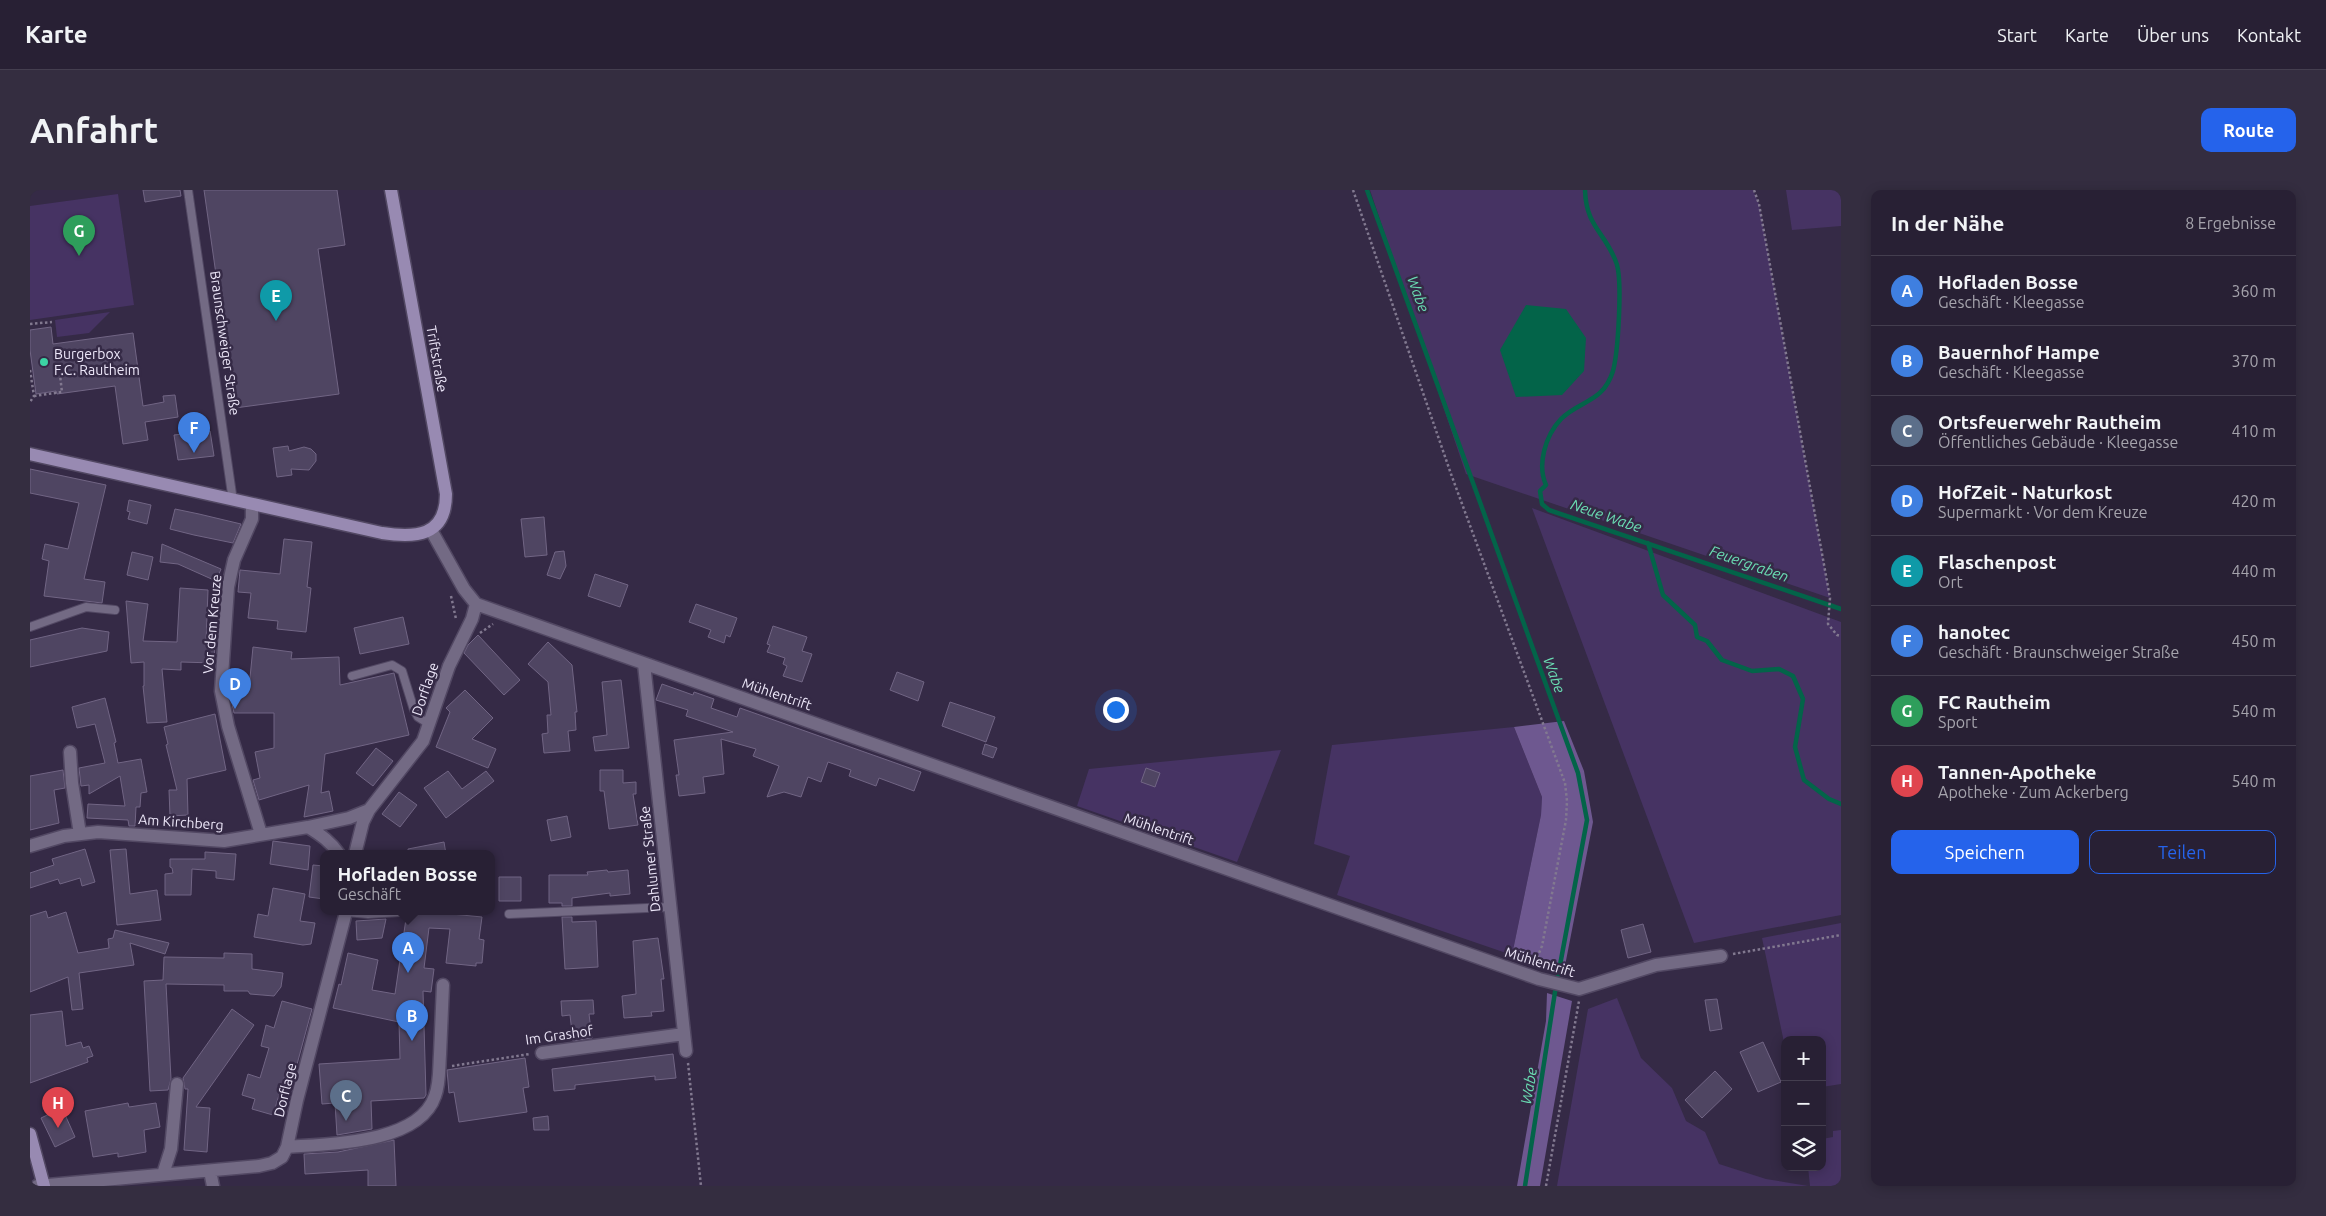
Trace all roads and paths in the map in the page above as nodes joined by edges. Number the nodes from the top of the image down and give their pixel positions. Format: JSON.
{"nodes":[{"id":1,"x":188,"y":190,"type":"edge"},
{"id":2,"x":391,"y":190,"type":"edge"},
{"id":3,"x":1353,"y":190,"type":"edge"},
{"id":4,"x":1754,"y":190,"type":"edge"},
{"id":5,"x":52,"y":322,"type":"dead end"},
{"id":6,"x":30,"y":324,"type":"edge"},
{"id":7,"x":31,"y":372,"type":"edge"},
{"id":8,"x":60,"y":375,"type":"dead end"},
{"id":9,"x":34,"y":396,"type":"junction"},
{"id":10,"x":30,"y":402,"type":"edge"},
{"id":11,"x":30,"y":454,"type":"edge"},
{"id":12,"x":233,"y":501,"type":"junction"},
{"id":13,"x":252,"y":505,"type":"junction"},
{"id":14,"x":431,"y":530,"type":"junction"},
{"id":15,"x":450,"y":593,"type":"dead end"},
{"id":16,"x":476,"y":604,"type":"junction"},
{"id":17,"x":115,"y":610,"type":"dead end"},
{"id":18,"x":501,"y":613,"type":"junction"},
{"id":19,"x":30,"y":627,"type":"edge"},
{"id":20,"x":468,"y":627,"type":"junction"},
{"id":21,"x":1841,"y":636,"type":"edge"},
{"id":22,"x":644,"y":664,"type":"junction"},
{"id":23,"x":352,"y":676,"type":"dead end"},
{"id":24,"x":429,"y":724,"type":"junction"},
{"id":25,"x":70,"y":752,"type":"dead end"},
{"id":26,"x":369,"y":810,"type":"junction"},
{"id":27,"x":308,"y":827,"type":"junction"},
{"id":28,"x":80,"y":834,"type":"junction"},
{"id":29,"x":261,"y":834,"type":"junction"},
{"id":30,"x":30,"y":846,"type":"edge"},
{"id":31,"x":336,"y":850,"type":"edge"},
{"id":32,"x":355,"y":850,"type":"edge"},
{"id":33,"x":670,"y":907,"type":"junction"},
{"id":34,"x":509,"y":914,"type":"dead end"},
{"id":35,"x":345,"y":915,"type":"edge"},
{"id":36,"x":1841,"y":935,"type":"edge"},
{"id":37,"x":1721,"y":956,"type":"joint"},
{"id":38,"x":1535,"y":978,"type":"junction"},
{"id":39,"x":443,"y":985,"type":"dead end"},
{"id":40,"x":1573,"y":988,"type":"junction"},
{"id":41,"x":684,"y":1034,"type":"junction"},
{"id":42,"x":686,"y":1051,"type":"joint"},
{"id":43,"x":542,"y":1052,"type":"joint"},
{"id":44,"x":439,"y":1067,"type":"junction"},
{"id":45,"x":177,"y":1084,"type":"dead end"},
{"id":46,"x":30,"y":1134,"type":"edge"},
{"id":47,"x":287,"y":1147,"type":"junction"},
{"id":48,"x":210,"y":1171,"type":"junction"},
{"id":49,"x":162,"y":1174,"type":"junction"},
{"id":50,"x":42,"y":1186,"type":"edge"},
{"id":51,"x":213,"y":1186,"type":"edge"},
{"id":52,"x":702,"y":1186,"type":"edge"},
{"id":53,"x":1546,"y":1186,"type":"edge"}],
"edges":[{"from":1,"to":12,"type":"lane","name":"Braunschweiger Straße"},
{"from":2,"to":14,"type":"street","name":"Triftstraße"},
{"from":3,"to":38,"type":"path"},
{"from":4,"to":21,"type":"path"},
{"from":5,"to":6,"type":"path"},
{"from":7,"to":9,"type":"path"},
{"from":8,"to":9,"type":"path"},
{"from":9,"to":10,"type":"path"},
{"from":11,"to":12,"type":"street"},
{"from":12,"to":13,"type":"street"},
{"from":13,"to":14,"type":"street"},
{"from":13,"to":29,"type":"street","name":"Vor dem Kreuze"},
{"from":14,"to":16,"type":"street"},
{"from":15,"to":20,"type":"path"},
{"from":16,"to":18,"type":"street","name":"Mühlentrift"},
{"from":16,"to":20,"type":"street","name":"Dorflage"},
{"from":17,"to":19,"type":"lane"},
{"from":18,"to":20,"type":"path"},
{"from":18,"to":22,"type":"street","name":"Mühlentrift"},
{"from":20,"to":24,"type":"street","name":"Dorflage"},
{"from":22,"to":33,"type":"street","name":"Dahlumer Straße"},
{"from":22,"to":38,"type":"street","name":"Mühlentrift"},
{"from":23,"to":24,"type":"lane"},
{"from":24,"to":26,"type":"street","name":"Dorflage"},
{"from":25,"to":28,"type":"street"},
{"from":26,"to":27,"type":"street","name":"Am Kirchberg"},
{"from":26,"to":32,"type":"street","name":"Dorflage"},
{"from":27,"to":29,"type":"street","name":"Am Kirchberg"},
{"from":27,"to":31,"type":"street"},
{"from":28,"to":29,"type":"street","name":"Am Kirchberg"},
{"from":28,"to":30,"type":"street","name":"Am Kirchberg"},
{"from":33,"to":34,"type":"lane"},
{"from":33,"to":41,"type":"street","name":"Dahlumer Straße"},
{"from":35,"to":47,"type":"street","name":"Dorflage"},
{"from":36,"to":37,"type":"path"},
{"from":37,"to":40,"type":"street","name":"Mühlentrift"},
{"from":38,"to":40,"type":"street","name":"Mühlentrift"},
{"from":39,"to":44,"type":"street"},
{"from":40,"to":53,"type":"path"},
{"from":41,"to":42,"type":"street","name":"Dahlumer Straße"},
{"from":41,"to":43,"type":"street","name":"Im Grashof"},
{"from":42,"to":52,"type":"path"},
{"from":43,"to":44,"type":"path","name":"Im Grashof"},
{"from":44,"to":47,"type":"street"},
{"from":45,"to":49,"type":"street"},
{"from":46,"to":50,"type":"street"},
{"from":47,"to":48,"type":"street"},
{"from":48,"to":49,"type":"street"},
{"from":48,"to":51,"type":"street"},
{"from":49,"to":50,"type":"street"}]}
